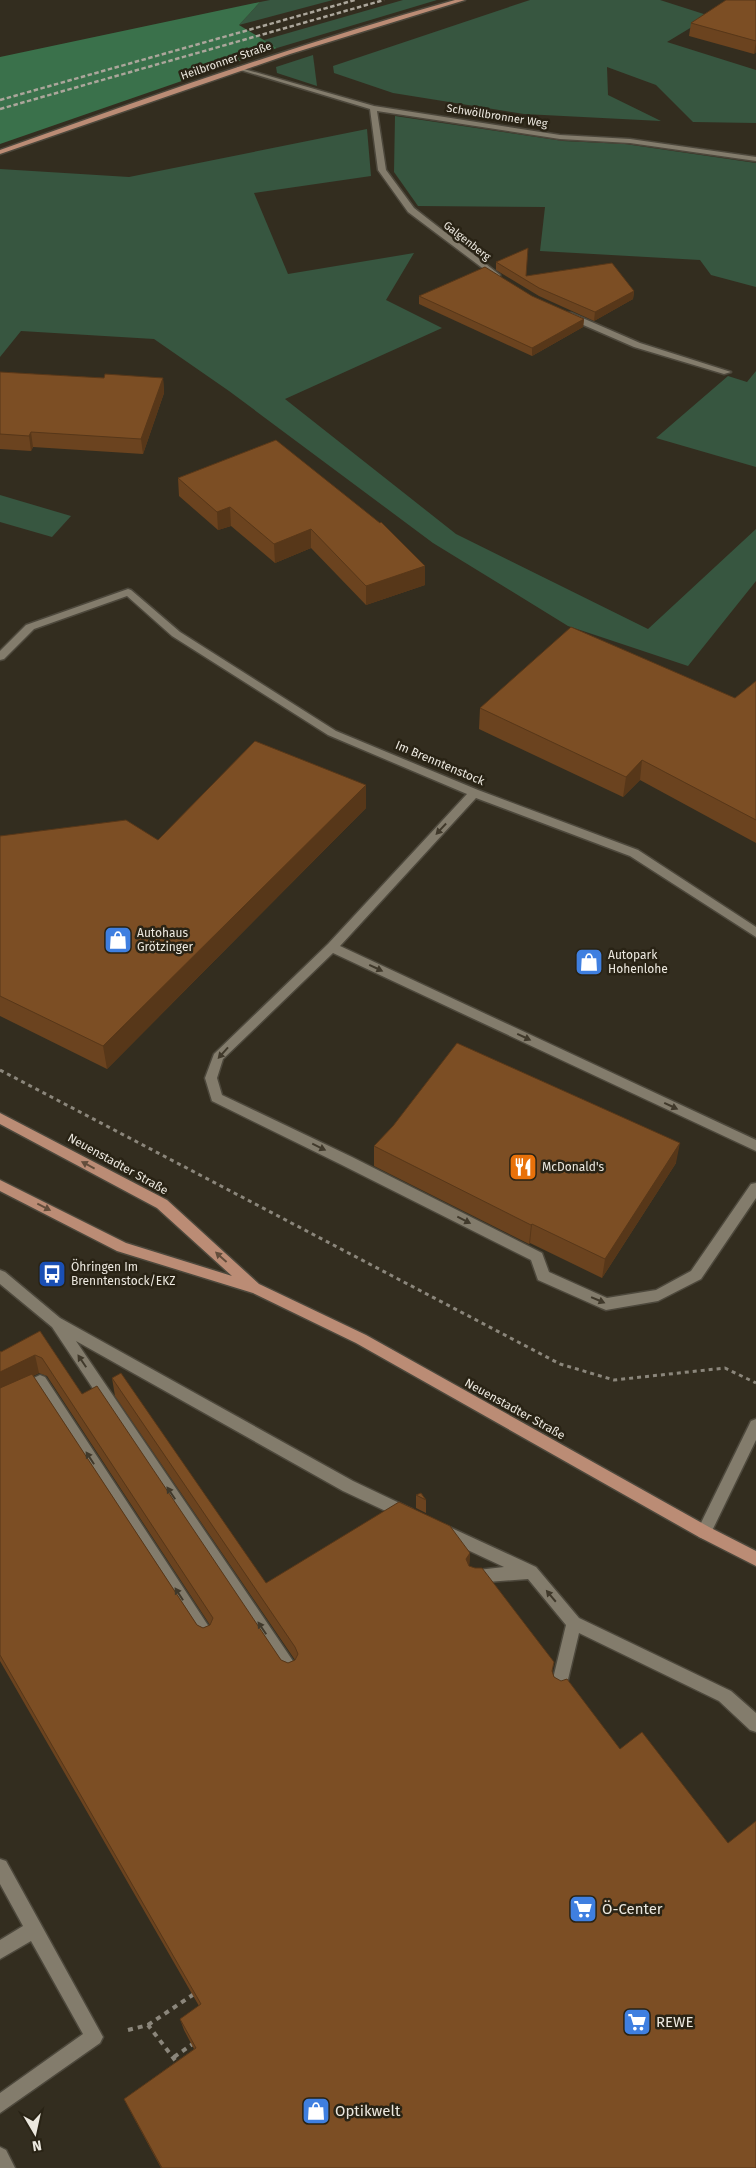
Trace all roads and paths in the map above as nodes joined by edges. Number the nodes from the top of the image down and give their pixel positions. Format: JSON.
{"nodes":[{"id":1,"x":462,"y":0,"type":"edge"},
{"id":2,"x":239,"y":68,"type":"junction"},
{"id":3,"x":373,"y":108,"type":"junction"},
{"id":4,"x":0,"y":152,"type":"edge"},
{"id":5,"x":756,"y":159,"type":"edge"},
{"id":6,"x":502,"y":280,"type":"edge"},
{"id":7,"x":560,"y":311,"type":"edge"},
{"id":8,"x":728,"y":372,"type":"dead end"},
{"id":9,"x":0,"y":657,"type":"edge"},
{"id":10,"x":474,"y":793,"type":"junction"},
{"id":11,"x":756,"y":932,"type":"edge"},
{"id":12,"x":332,"y":947,"type":"junction"},
{"id":13,"x":0,"y":1070,"type":"edge"},
{"id":14,"x":0,"y":1118,"type":"edge"},
{"id":15,"x":756,"y":1146,"type":"edge"},
{"id":16,"x":0,"y":1185,"type":"edge"},
{"id":17,"x":756,"y":1188,"type":"edge"},
{"id":18,"x":0,"y":1276,"type":"edge"},
{"id":19,"x":257,"y":1290,"type":"junction"},
{"id":20,"x":55,"y":1322,"type":"junction"},
{"id":21,"x":756,"y":1383,"type":"edge"},
{"id":22,"x":0,"y":1401,"type":"edge"},
{"id":23,"x":756,"y":1425,"type":"edge"},
{"id":24,"x":418,"y":1519,"type":"edge"},
{"id":25,"x":435,"y":1527,"type":"edge"},
{"id":26,"x":704,"y":1532,"type":"junction"},
{"id":27,"x":756,"y":1559,"type":"edge"},
{"id":28,"x":531,"y":1572,"type":"junction"},
{"id":29,"x":474,"y":1576,"type":"edge"},
{"id":30,"x":574,"y":1623,"type":"junction"},
{"id":31,"x":206,"y":1635,"type":"edge"},
{"id":32,"x":289,"y":1668,"type":"edge"},
{"id":33,"x":559,"y":1687,"type":"edge"},
{"id":34,"x":756,"y":1724,"type":"edge"},
{"id":35,"x":0,"y":1867,"type":"edge"},
{"id":36,"x":34,"y":1929,"type":"junction"},
{"id":37,"x":0,"y":1950,"type":"edge"},
{"id":38,"x":198,"y":1992,"type":"edge"},
{"id":39,"x":148,"y":2025,"type":"junction"},
{"id":40,"x":94,"y":2037,"type":"junction"},
{"id":41,"x":199,"y":2040,"type":"edge"},
{"id":42,"x":174,"y":2057,"type":"junction"},
{"id":43,"x":182,"y":2071,"type":"edge"},
{"id":44,"x":0,"y":2104,"type":"edge"},
{"id":45,"x":0,"y":2156,"type":"edge"},
{"id":46,"x":6,"y":2168,"type":"edge"}],
"edges":[{"from":1,"to":2,"type":"main road","name":"Heilbronner Straße"},
{"from":2,"to":3,"type":"street","name":"Schwöllbronner Weg"},
{"from":2,"to":4,"type":"main road","name":"Heilbronner Straße"},
{"from":3,"to":5,"type":"street","name":"Schwöllbronner Weg"},
{"from":3,"to":6,"type":"street","name":"Galgenberg"},
{"from":7,"to":8,"type":"street"},
{"from":9,"to":10,"type":"street","name":"Im Brenntenstock"},
{"from":10,"to":11,"type":"street","name":"Im Brenntenstock"},
{"from":10,"to":12,"type":"street","one_way":true},
{"from":12,"to":15,"type":"street","one_way":true},
{"from":12,"to":17,"type":"street","one_way":true},
{"from":13,"to":21,"type":"path"},
{"from":19,"to":14,"type":"main road","name":"Neuenstadter Straße","one_way":true},
{"from":16,"to":19,"type":"main road","name":"Neuenstadter Straße","one_way":true},
{"from":18,"to":20,"type":"street"},
{"from":19,"to":26,"type":"main road","name":"Neuenstadter Straße"},
{"from":20,"to":24,"type":"street"},
{"from":32,"to":20,"type":"street","one_way":true},
{"from":31,"to":22,"type":"street","one_way":true},
{"from":23,"to":26,"type":"street"},
{"from":25,"to":28,"type":"street"},
{"from":26,"to":27,"type":"main road","name":"Neuenstadter Straße"},
{"from":28,"to":29,"type":"street"},
{"from":30,"to":28,"type":"street","one_way":true},
{"from":30,"to":33,"type":"street"},
{"from":30,"to":34,"type":"street"},
{"from":35,"to":36,"type":"street"},
{"from":36,"to":37,"type":"street"},
{"from":36,"to":40,"type":"street"},
{"from":38,"to":39,"type":"path"},
{"from":39,"to":40,"type":"path"},
{"from":39,"to":42,"type":"path"},
{"from":40,"to":44,"type":"street"},
{"from":41,"to":42,"type":"path"},
{"from":42,"to":43,"type":"path"},
{"from":45,"to":46,"type":"street"}]}
